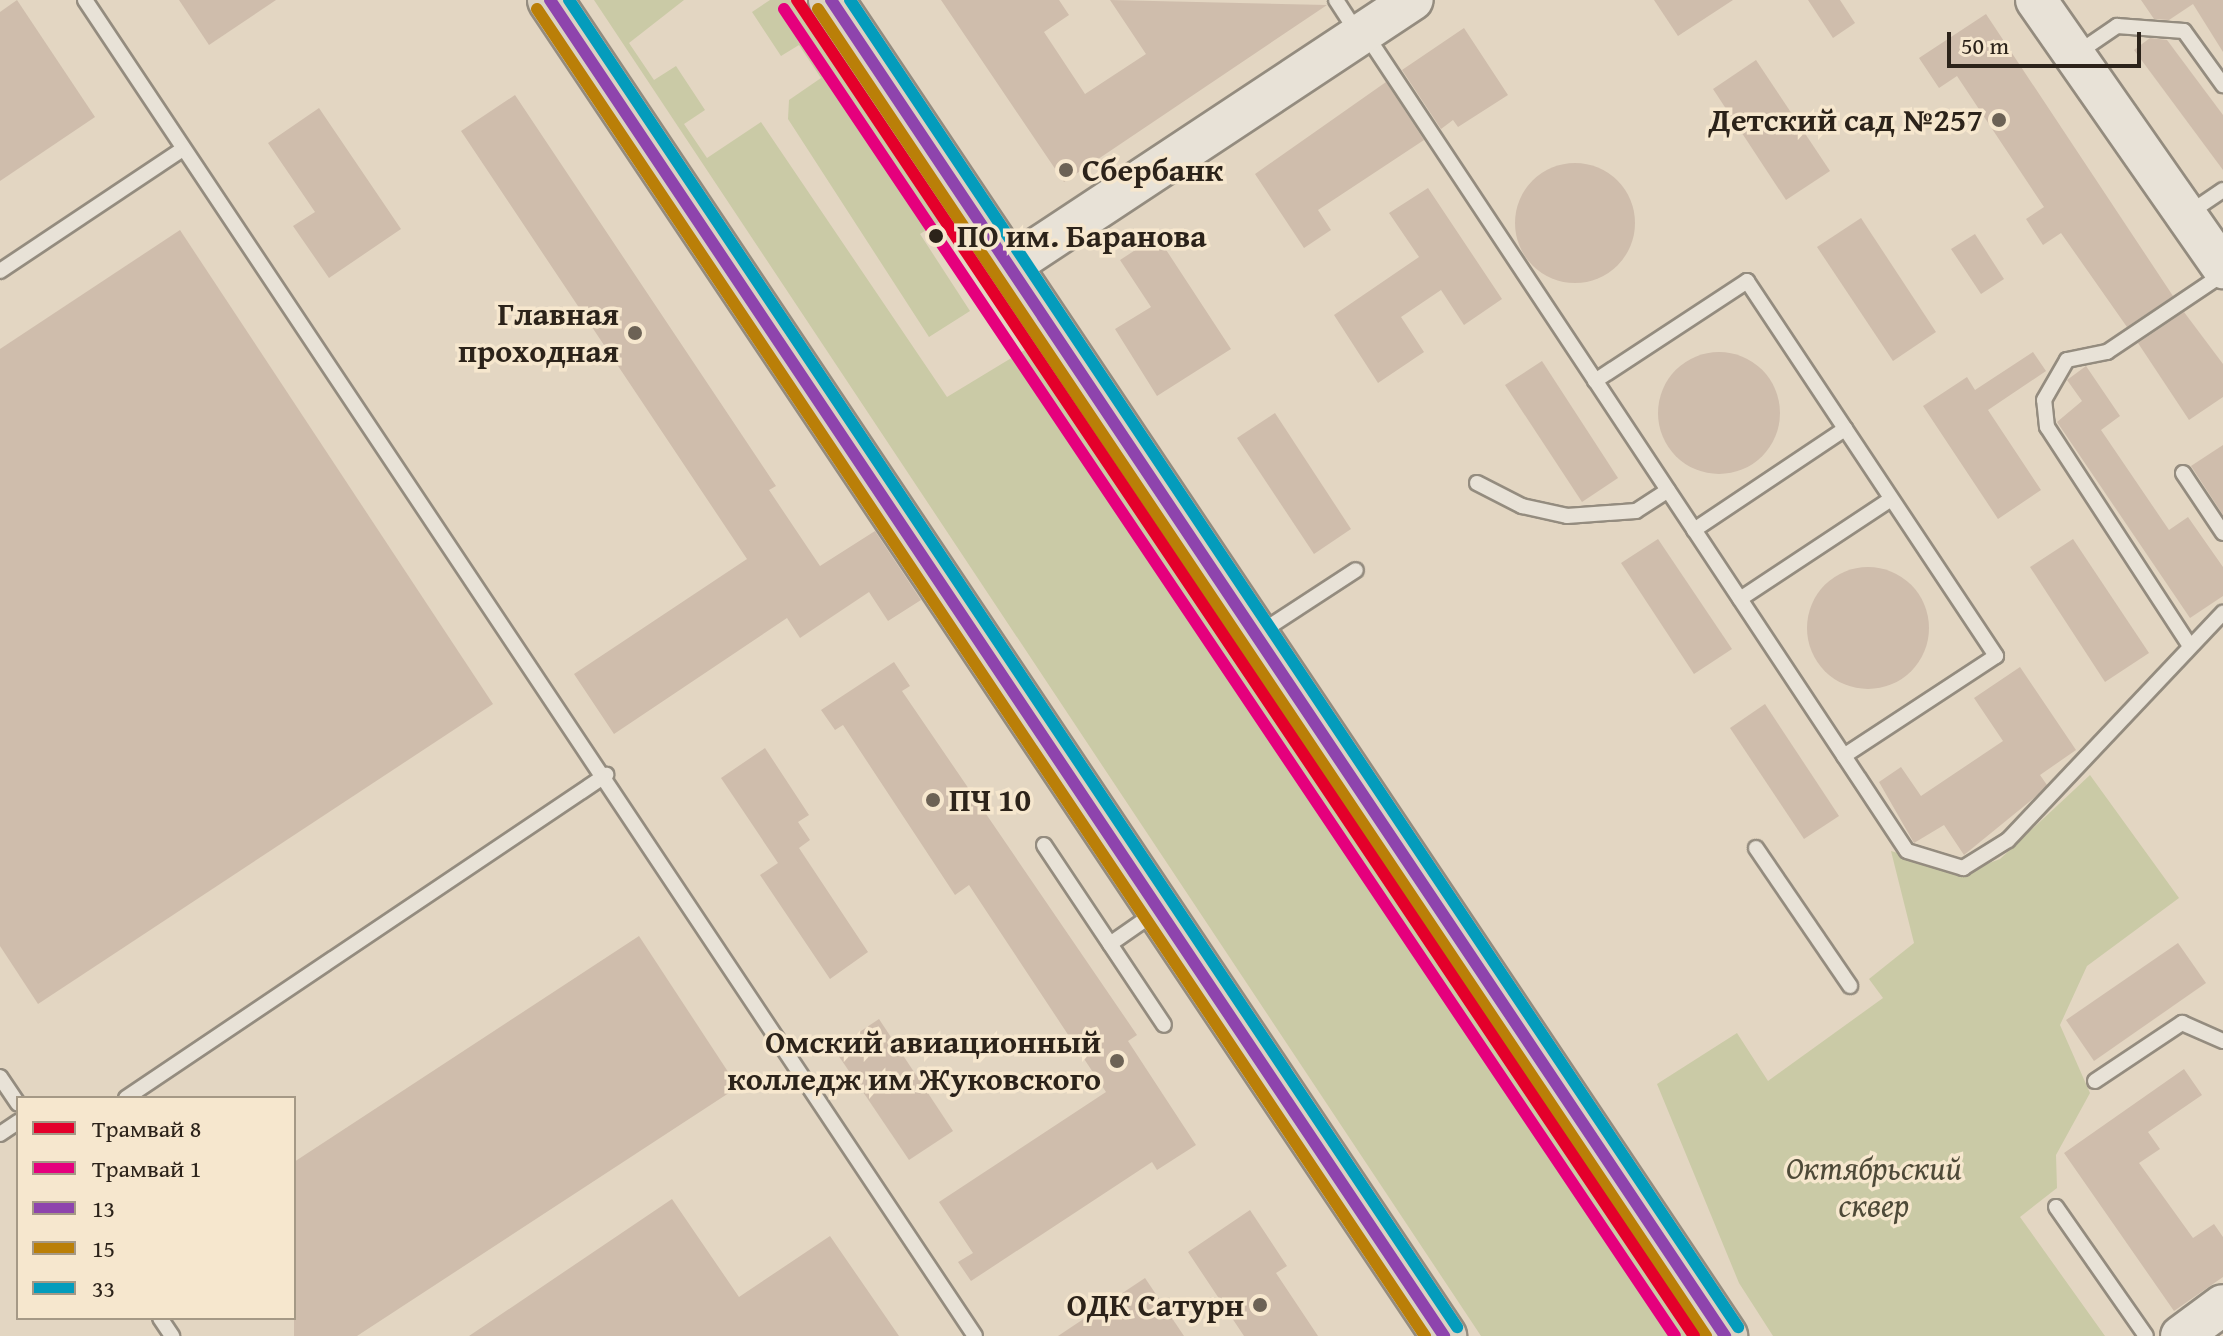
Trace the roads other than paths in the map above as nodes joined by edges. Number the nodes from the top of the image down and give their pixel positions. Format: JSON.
{"nodes":[{"id":1,"x":85,"y":0,"type":"edge"},
{"id":2,"x":550,"y":0,"type":"edge"},
{"id":3,"x":831,"y":0,"type":"edge"},
{"id":4,"x":1336,"y":0,"type":"edge"},
{"id":5,"x":1413,"y":0,"type":"edge"},
{"id":6,"x":2036,"y":0,"type":"edge"},
{"id":7,"x":1362,"y":34,"type":"junction"},
{"id":8,"x":2075,"y":55,"type":"junction"},
{"id":9,"x":2223,"y":85,"type":"edge"},
{"id":10,"x":183,"y":149,"type":"junction"},
{"id":11,"x":2223,"y":190,"type":"edge"},
{"id":12,"x":2185,"y":215,"type":"junction"},
{"id":13,"x":1009,"y":267,"type":"junction"},
{"id":14,"x":2223,"y":268,"type":"edge"},
{"id":15,"x":0,"y":271,"type":"edge"},
{"id":16,"x":2223,"y":274,"type":"edge"},
{"id":17,"x":1595,"y":381,"type":"junction"},
{"id":18,"x":1845,"y":429,"type":"junction"},
{"id":19,"x":2183,"y":473,"type":"dead end"},
{"id":20,"x":1477,"y":483,"type":"dead end"},
{"id":21,"x":1668,"y":490,"type":"junction"},
{"id":22,"x":1891,"y":499,"type":"junction"},
{"id":23,"x":1694,"y":530,"type":"junction"},
{"id":24,"x":2223,"y":533,"type":"edge"},
{"id":25,"x":1356,"y":570,"type":"dead end"},
{"id":26,"x":1740,"y":599,"type":"junction"},
{"id":27,"x":2223,"y":613,"type":"edge"},
{"id":28,"x":1254,"y":637,"type":"junction"},
{"id":29,"x":2188,"y":643,"type":"junction"},
{"id":30,"x":1844,"y":756,"type":"junction"},
{"id":31,"x":606,"y":775,"type":"junction"},
{"id":32,"x":1044,"y":845,"type":"dead end"},
{"id":33,"x":1756,"y":848,"type":"dead end"},
{"id":34,"x":1159,"y":910,"type":"junction"},
{"id":35,"x":1110,"y":944,"type":"junction"},
{"id":36,"x":1850,"y":986,"type":"dead end"},
{"id":37,"x":1164,"y":1025,"type":"dead end"},
{"id":38,"x":2223,"y":1041,"type":"edge"},
{"id":39,"x":0,"y":1077,"type":"edge"},
{"id":40,"x":2095,"y":1081,"type":"dead end"},
{"id":41,"x":129,"y":1096,"type":"edge"},
{"id":42,"x":16,"y":1101,"type":"edge"},
{"id":43,"x":2056,"y":1207,"type":"dead end"},
{"id":44,"x":2223,"y":1305,"type":"edge"},
{"id":45,"x":975,"y":1336,"type":"edge"},
{"id":46,"x":1444,"y":1336,"type":"edge"},
{"id":47,"x":1725,"y":1336,"type":"edge"},
{"id":48,"x":2146,"y":1336,"type":"edge"},
{"id":49,"x":2181,"y":1336,"type":"edge"}],
"edges":[{"from":1,"to":10,"type":"lane"},
{"from":2,"to":34,"type":"main road"},
{"from":3,"to":13,"type":"main road"},
{"from":4,"to":7,"type":"lane"},
{"from":5,"to":7,"type":"street"},
{"from":6,"to":8,"type":"street"},
{"from":7,"to":13,"type":"street"},
{"from":7,"to":17,"type":"lane"},
{"from":8,"to":9,"type":"lane"},
{"from":8,"to":12,"type":"street"},
{"from":10,"to":15,"type":"lane"},
{"from":10,"to":31,"type":"lane"},
{"from":11,"to":12,"type":"lane"},
{"from":12,"to":14,"type":"street"},
{"from":13,"to":28,"type":"main road"},
{"from":16,"to":29,"type":"lane"},
{"from":17,"to":18,"type":"lane"},
{"from":17,"to":21,"type":"lane"},
{"from":18,"to":22,"type":"lane"},
{"from":18,"to":23,"type":"lane"},
{"from":19,"to":24,"type":"lane"},
{"from":20,"to":21,"type":"lane"},
{"from":21,"to":23,"type":"lane"},
{"from":22,"to":26,"type":"lane"},
{"from":22,"to":30,"type":"lane"},
{"from":23,"to":26,"type":"lane"},
{"from":25,"to":28,"type":"lane"},
{"from":26,"to":30,"type":"lane"},
{"from":27,"to":29,"type":"lane"},
{"from":28,"to":47,"type":"main road"},
{"from":29,"to":30,"type":"lane"},
{"from":31,"to":41,"type":"lane"},
{"from":31,"to":45,"type":"lane"},
{"from":32,"to":35,"type":"lane"},
{"from":33,"to":36,"type":"lane"},
{"from":34,"to":35,"type":"lane"},
{"from":34,"to":46,"type":"main road"},
{"from":35,"to":37,"type":"lane"},
{"from":38,"to":40,"type":"lane"},
{"from":39,"to":42,"type":"lane"},
{"from":43,"to":48,"type":"lane"},
{"from":44,"to":49,"type":"street"}]}
